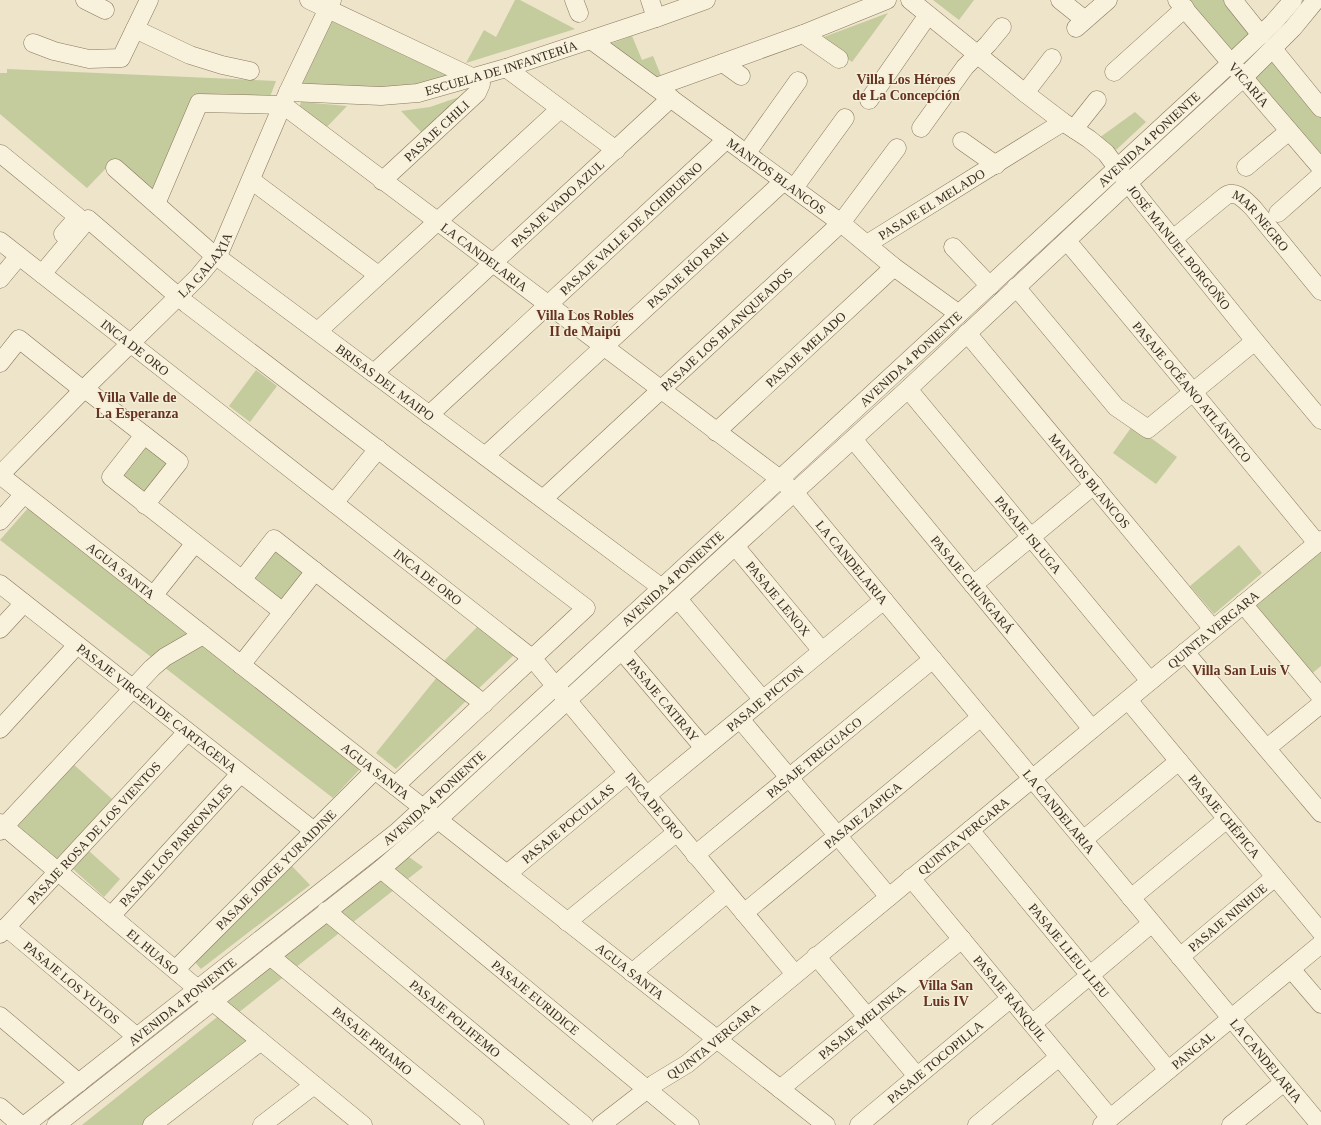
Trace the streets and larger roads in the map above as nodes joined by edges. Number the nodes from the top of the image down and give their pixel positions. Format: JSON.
{"nodes":[{"id":1,"x":85,"y":0,"type":"edge"},
{"id":2,"x":149,"y":0,"type":"edge"},
{"id":3,"x":309,"y":0,"type":"edge"},
{"id":4,"x":650,"y":0,"type":"edge"},
{"id":5,"x":706,"y":0,"type":"edge"},
{"id":6,"x":887,"y":0,"type":"edge"},
{"id":7,"x":910,"y":0,"type":"edge"},
{"id":8,"x":1060,"y":0,"type":"edge"},
{"id":9,"x":1108,"y":0,"type":"edge"},
{"id":10,"x":1233,"y":0,"type":"edge"},
{"id":11,"x":1293,"y":0,"type":"edge"},
{"id":12,"x":330,"y":4,"type":"edge"},
{"id":13,"x":1181,"y":4,"type":"edge"},
{"id":14,"x":1316,"y":8,"type":"edge"},
{"id":15,"x":105,"y":10,"type":"dead end"},
{"id":16,"x":928,"y":15,"type":"junction"},
{"id":17,"x":656,"y":18,"type":"junction"},
{"id":18,"x":1002,"y":27,"type":"dead end"},
{"id":19,"x":135,"y":29,"type":"junction"},
{"id":20,"x":803,"y":34,"type":"junction"},
{"id":21,"x":1261,"y":35,"type":"junction"},
{"id":22,"x":591,"y":40,"type":"junction"},
{"id":23,"x":33,"y":43,"type":"dead end"},
{"id":24,"x":1272,"y":49,"type":"junction"},
{"id":25,"x":977,"y":55,"type":"junction"},
{"id":26,"x":1052,"y":58,"type":"dead end"},
{"id":27,"x":839,"y":59,"type":"dead end"},
{"id":28,"x":723,"y":63,"type":"junction"},
{"id":29,"x":1231,"y":64,"type":"junction"},
{"id":30,"x":506,"y":68,"type":"junction"},
{"id":31,"x":250,"y":71,"type":"dead end"},
{"id":32,"x":1114,"y":72,"type":"dead end"},
{"id":33,"x":741,"y":76,"type":"dead end"},
{"id":34,"x":477,"y":77,"type":"junction"},
{"id":35,"x":1243,"y":78,"type":"junction"},
{"id":36,"x":798,"y":81,"type":"dead end"},
{"id":37,"x":656,"y":87,"type":"junction"},
{"id":38,"x":1025,"y":93,"type":"junction"},
{"id":39,"x":671,"y":98,"type":"junction"},
{"id":40,"x":285,"y":99,"type":"junction"},
{"id":41,"x":868,"y":100,"type":"dead end"},
{"id":42,"x":1098,"y":100,"type":"dead end"},
{"id":43,"x":560,"y":108,"type":"junction"},
{"id":44,"x":1321,"y":108,"type":"edge"},
{"id":45,"x":845,"y":118,"type":"dead end"},
{"id":46,"x":1068,"y":126,"type":"junction"},
{"id":47,"x":921,"y":128,"type":"dead end"},
{"id":48,"x":1289,"y":132,"type":"junction"},
{"id":49,"x":727,"y":139,"type":"junction"},
{"id":50,"x":962,"y":141,"type":"dead end"},
{"id":51,"x":897,"y":148,"type":"dead end"},
{"id":52,"x":616,"y":150,"type":"junction"},
{"id":53,"x":1,"y":154,"type":"dead end"},
{"id":54,"x":746,"y":154,"type":"junction"},
{"id":55,"x":996,"y":165,"type":"junction"},
{"id":56,"x":1246,"y":167,"type":"dead end"},
{"id":57,"x":115,"y":168,"type":"dead end"},
{"id":58,"x":1118,"y":168,"type":"junction"},
{"id":59,"x":1321,"y":168,"type":"edge"},
{"id":60,"x":1321,"y":175,"type":"edge"},
{"id":61,"x":251,"y":180,"type":"junction"},
{"id":62,"x":382,"y":181,"type":"junction"},
{"id":63,"x":1128,"y":183,"type":"junction"},
{"id":64,"x":789,"y":184,"type":"junction"},
{"id":65,"x":156,"y":204,"type":"junction"},
{"id":66,"x":1278,"y":213,"type":"dead end"},
{"id":67,"x":437,"y":222,"type":"junction"},
{"id":68,"x":841,"y":223,"type":"junction"},
{"id":69,"x":1173,"y":239,"type":"junction"},
{"id":70,"x":0,"y":241,"type":"edge"},
{"id":71,"x":1066,"y":241,"type":"junction"},
{"id":72,"x":867,"y":244,"type":"junction"},
{"id":73,"x":953,"y":247,"type":"dead end"},
{"id":74,"x":216,"y":255,"type":"junction"},
{"id":75,"x":19,"y":256,"type":"junction"},
{"id":76,"x":492,"y":264,"type":"junction"},
{"id":77,"x":894,"y":267,"type":"junction"},
{"id":78,"x":39,"y":271,"type":"junction"},
{"id":79,"x":378,"y":275,"type":"junction"},
{"id":80,"x":0,"y":279,"type":"edge"},
{"id":81,"x":990,"y":286,"type":"junction"},
{"id":82,"x":1016,"y":287,"type":"junction"},
{"id":83,"x":1321,"y":290,"type":"edge"},
{"id":84,"x":178,"y":296,"type":"junction"},
{"id":85,"x":548,"y":305,"type":"junction"},
{"id":86,"x":959,"y":314,"type":"junction"},
{"id":87,"x":318,"y":331,"type":"junction"},
{"id":88,"x":967,"y":333,"type":"junction"},
{"id":89,"x":1255,"y":341,"type":"junction"},
{"id":90,"x":130,"y":344,"type":"junction"},
{"id":91,"x":603,"y":347,"type":"junction"},
{"id":92,"x":0,"y":363,"type":"edge"},
{"id":93,"x":374,"y":373,"type":"junction"},
{"id":94,"x":84,"y":389,"type":"junction"},
{"id":95,"x":908,"y":389,"type":"junction"},
{"id":96,"x":660,"y":390,"type":"junction"},
{"id":97,"x":1193,"y":392,"type":"junction"},
{"id":98,"x":430,"y":415,"type":"junction"},
{"id":99,"x":1321,"y":420,"type":"edge"},
{"id":100,"x":716,"y":432,"type":"junction"},
{"id":101,"x":144,"y":435,"type":"junction"},
{"id":102,"x":853,"y":439,"type":"junction"},
{"id":103,"x":378,"y":449,"type":"junction"},
{"id":104,"x":485,"y":456,"type":"junction"},
{"id":105,"x":0,"y":475,"type":"edge"},
{"id":106,"x":780,"y":479,"type":"junction"},
{"id":107,"x":1094,"y":486,"type":"junction"},
{"id":108,"x":794,"y":492,"type":"junction"},
{"id":109,"x":24,"y":494,"type":"junction"},
{"id":110,"x":543,"y":499,"type":"junction"},
{"id":111,"x":334,"y":503,"type":"junction"},
{"id":112,"x":146,"y":505,"type":"junction"},
{"id":113,"x":0,"y":522,"type":"edge"},
{"id":114,"x":1031,"y":538,"type":"junction"},
{"id":115,"x":1319,"y":542,"type":"edge"},
{"id":116,"x":195,"y":543,"type":"junction"},
{"id":117,"x":735,"y":546,"type":"junction"},
{"id":118,"x":691,"y":561,"type":"junction"},
{"id":119,"x":315,"y":571,"type":"junction"},
{"id":120,"x":704,"y":575,"type":"junction"},
{"id":121,"x":242,"y":580,"type":"junction"},
{"id":122,"x":0,"y":584,"type":"edge"},
{"id":123,"x":973,"y":585,"type":"junction"},
{"id":124,"x":662,"y":588,"type":"junction"},
{"id":125,"x":153,"y":596,"type":"junction"},
{"id":126,"x":678,"y":599,"type":"junction"},
{"id":127,"x":884,"y":600,"type":"junction"},
{"id":128,"x":24,"y":603,"type":"junction"},
{"id":129,"x":1243,"y":604,"type":"junction"},
{"id":130,"x":283,"y":612,"type":"junction"},
{"id":131,"x":0,"y":629,"type":"edge"},
{"id":132,"x":1213,"y":629,"type":"junction"},
{"id":133,"x":203,"y":635,"type":"junction"},
{"id":134,"x":77,"y":645,"type":"junction"},
{"id":135,"x":622,"y":651,"type":"junction"},
{"id":136,"x":822,"y":651,"type":"junction"},
{"id":137,"x":1185,"y":652,"type":"junction"},
{"id":138,"x":533,"y":658,"type":"junction"},
{"id":139,"x":933,"y":659,"type":"junction"},
{"id":140,"x":241,"y":666,"type":"junction"},
{"id":141,"x":1315,"y":678,"type":"edge"},
{"id":142,"x":1150,"y":681,"type":"junction"},
{"id":143,"x":556,"y":686,"type":"junction"},
{"id":144,"x":133,"y":688,"type":"junction"},
{"id":145,"x":1321,"y":697,"type":"edge"},
{"id":146,"x":568,"y":700,"type":"junction"},
{"id":147,"x":763,"y":700,"type":"junction"},
{"id":148,"x":1128,"y":700,"type":"junction"},
{"id":149,"x":484,"y":704,"type":"junction"},
{"id":150,"x":1321,"y":704,"type":"edge"},
{"id":151,"x":981,"y":717,"type":"junction"},
{"id":152,"x":740,"y":719,"type":"junction"},
{"id":153,"x":0,"y":729,"type":"edge"},
{"id":154,"x":1092,"y":729,"type":"junction"},
{"id":155,"x":187,"y":732,"type":"junction"},
{"id":156,"x":704,"y":748,"type":"junction"},
{"id":157,"x":1267,"y":748,"type":"junction"},
{"id":158,"x":1178,"y":761,"type":"junction"},
{"id":159,"x":375,"y":770,"type":"junction"},
{"id":160,"x":628,"y":773,"type":"junction"},
{"id":161,"x":240,"y":774,"type":"junction"},
{"id":162,"x":789,"y":778,"type":"junction"},
{"id":163,"x":1032,"y":778,"type":"junction"},
{"id":164,"x":395,"y":786,"type":"junction"},
{"id":165,"x":646,"y":796,"type":"junction"},
{"id":166,"x":423,"y":808,"type":"junction"},
{"id":167,"x":1321,"y":812,"type":"edge"},
{"id":168,"x":1227,"y":819,"type":"junction"},
{"id":169,"x":438,"y":820,"type":"junction"},
{"id":170,"x":2,"y":827,"type":"edge"},
{"id":171,"x":970,"y":830,"type":"junction"},
{"id":172,"x":314,"y":831,"type":"junction"},
{"id":173,"x":676,"y":832,"type":"junction"},
{"id":174,"x":838,"y":836,"type":"junction"},
{"id":175,"x":1083,"y":840,"type":"junction"},
{"id":176,"x":695,"y":855,"type":"junction"},
{"id":177,"x":381,"y":868,"type":"junction"},
{"id":178,"x":58,"y":871,"type":"junction"},
{"id":179,"x":507,"y":874,"type":"junction"},
{"id":180,"x":1275,"y":877,"type":"junction"},
{"id":181,"x":911,"y":878,"type":"junction"},
{"id":182,"x":728,"y":893,"type":"junction"},
{"id":183,"x":889,"y":897,"type":"junction"},
{"id":184,"x":1131,"y":898,"type":"junction"},
{"id":185,"x":326,"y":911,"type":"junction"},
{"id":186,"x":744,"y":913,"type":"junction"},
{"id":187,"x":112,"y":916,"type":"junction"},
{"id":188,"x":567,"y":922,"type":"junction"},
{"id":189,"x":1152,"y":923,"type":"junction"},
{"id":190,"x":3,"y":931,"type":"edge"},
{"id":191,"x":1321,"y":932,"type":"edge"},
{"id":192,"x":962,"y":939,"type":"junction"},
{"id":193,"x":1321,"y":944,"type":"edge"},
{"id":194,"x":270,"y":956,"type":"junction"},
{"id":195,"x":816,"y":956,"type":"junction"},
{"id":196,"x":1180,"y":957,"type":"junction"},
{"id":197,"x":176,"y":969,"type":"junction"},
{"id":198,"x":1291,"y":969,"type":"junction"},
{"id":199,"x":632,"y":973,"type":"junction"},
{"id":200,"x":795,"y":974,"type":"junction"},
{"id":201,"x":1090,"y":975,"type":"junction"},
{"id":202,"x":206,"y":995,"type":"junction"},
{"id":203,"x":1011,"y":998,"type":"junction"},
{"id":204,"x":1321,"y":1004,"type":"edge"},
{"id":205,"x":0,"y":1016,"type":"edge"},
{"id":206,"x":867,"y":1017,"type":"junction"},
{"id":207,"x":1231,"y":1019,"type":"junction"},
{"id":208,"x":1032,"y":1024,"type":"junction"},
{"id":209,"x":137,"y":1037,"type":"junction"},
{"id":210,"x":716,"y":1039,"type":"junction"},
{"id":211,"x":261,"y":1041,"type":"junction"},
{"id":212,"x":1059,"y":1057,"type":"junction"},
{"id":213,"x":1168,"y":1070,"type":"junction"},
{"id":214,"x":917,"y":1076,"type":"junction"},
{"id":215,"x":1284,"y":1082,"type":"junction"},
{"id":216,"x":79,"y":1083,"type":"junction"},
{"id":217,"x":314,"y":1085,"type":"junction"},
{"id":218,"x":647,"y":1089,"type":"junction"},
{"id":219,"x":780,"y":1089,"type":"junction"},
{"id":220,"x":0,"y":1107,"type":"edge"},
{"id":221,"x":1317,"y":1115,"type":"edge"},
{"id":222,"x":1106,"y":1122,"type":"edge"},
{"id":223,"x":21,"y":1125,"type":"edge"},
{"id":224,"x":25,"y":1125,"type":"edge"},
{"id":225,"x":56,"y":1125,"type":"edge"},
{"id":226,"x":152,"y":1125,"type":"edge"},
{"id":227,"x":262,"y":1125,"type":"edge"},
{"id":228,"x":363,"y":1125,"type":"edge"},
{"id":229,"x":475,"y":1125,"type":"edge"},
{"id":230,"x":584,"y":1125,"type":"edge"},
{"id":231,"x":601,"y":1125,"type":"edge"},
{"id":232,"x":690,"y":1125,"type":"edge"},
{"id":233,"x":826,"y":1125,"type":"edge"},
{"id":234,"x":859,"y":1125,"type":"edge"},
{"id":235,"x":977,"y":1125,"type":"edge"},
{"id":236,"x":1231,"y":1125,"type":"edge"}],
"edges":[{"from":1,"to":15,"type":"street"},
{"from":2,"to":19,"type":"street"},
{"from":3,"to":12,"type":"street"},
{"from":4,"to":17,"type":"street"},
{"from":5,"to":17,"type":"street","name":"ESCUELA DE INFANTERÍA"},
{"from":6,"to":20,"type":"street"},
{"from":7,"to":16,"type":"street","name":"JOSÉ MANUEL BORGOÑO"},
{"from":8,"to":9,"type":"street"},
{"from":10,"to":21,"type":"street"},
{"from":11,"to":21,"type":"street","name":"AVENIDA 4 PONIENTE"},
{"from":12,"to":34,"type":"street"},
{"from":12,"to":40,"type":"street","name":"LA GALAXIA"},
{"from":13,"to":29,"type":"street","name":"VICARÍA"},
{"from":13,"to":32,"type":"street"},
{"from":14,"to":24,"type":"street","name":"AVENIDA 4 PONIENTE"},
{"from":16,"to":25,"type":"street","name":"JOSÉ MANUEL BORGOÑO"},
{"from":16,"to":41,"type":"street"},
{"from":17,"to":22,"type":"street","name":"ESCUELA DE INFANTERÍA"},
{"from":18,"to":25,"type":"street"},
{"from":19,"to":23,"type":"street"},
{"from":19,"to":31,"type":"street"},
{"from":20,"to":27,"type":"street"},
{"from":20,"to":28,"type":"street"},
{"from":21,"to":29,"type":"street","name":"AVENIDA 4 PONIENTE"},
{"from":22,"to":30,"type":"street","name":"ESCUELA DE INFANTERÍA"},
{"from":22,"to":37,"type":"street","name":"MANTOS BLANCOS"},
{"from":24,"to":35,"type":"street","name":"AVENIDA 4 PONIENTE"},
{"from":24,"to":44,"type":"street"},
{"from":25,"to":38,"type":"street","name":"JOSÉ MANUEL BORGOÑO"},
{"from":25,"to":47,"type":"street"},
{"from":26,"to":38,"type":"street"},
{"from":28,"to":33,"type":"street"},
{"from":28,"to":37,"type":"street"},
{"from":29,"to":35,"type":"street","name":"VICARÍA"},
{"from":29,"to":58,"type":"street","name":"AVENIDA 4 PONIENTE"},
{"from":30,"to":34,"type":"street","name":"ESCUELA DE INFANTERÍA"},
{"from":30,"to":43,"type":"street"},
{"from":34,"to":40,"type":"street","name":"ESCUELA DE INFANTERÍA"},
{"from":34,"to":62,"type":"street","name":"PASAJE CHILI"},
{"from":35,"to":48,"type":"street","name":"VICARÍA"},
{"from":35,"to":63,"type":"street","name":"AVENIDA 4 PONIENTE"},
{"from":36,"to":54,"type":"street"},
{"from":37,"to":39,"type":"street","name":"MANTOS BLANCOS"},
{"from":38,"to":46,"type":"street","name":"JOSÉ MANUEL BORGOÑO"},
{"from":39,"to":49,"type":"street","name":"MANTOS BLANCOS"},
{"from":39,"to":52,"type":"street","name":"PASAJE VADO AZUL"},
{"from":40,"to":61,"type":"street","name":"LA GALAXIA"},
{"from":40,"to":62,"type":"street","name":"LA CANDELARIA"},
{"from":40,"to":65,"type":"street","name":"ESCUELA DE INFANTERÍA"},
{"from":42,"to":46,"type":"street","name":"PASAJE EL MELADO"},
{"from":43,"to":52,"type":"street"},
{"from":43,"to":67,"type":"street"},
{"from":45,"to":64,"type":"street","name":"PASAJE RÍO RARI"},
{"from":46,"to":55,"type":"street","name":"PASAJE EL MELADO"},
{"from":46,"to":58,"type":"street","name":"JOSÉ MANUEL BORGOÑO"},
{"from":48,"to":56,"type":"street"},
{"from":48,"to":59,"type":"street","name":"VICARÍA"},
{"from":49,"to":54,"type":"street","name":"MANTOS BLANCOS"},
{"from":49,"to":85,"type":"street","name":"PASAJE VALLE DE ACHIBUENO"},
{"from":50,"to":55,"type":"street","name":"PASAJE EL MELADO"},
{"from":51,"to":68,"type":"street","name":"PASAJE LOS BLANQUEADOS"},
{"from":52,"to":76,"type":"street","name":"PASAJE VADO AZUL"},
{"from":53,"to":78,"type":"street"},
{"from":54,"to":64,"type":"street","name":"MANTOS BLANCOS"},
{"from":55,"to":72,"type":"street","name":"PASAJE EL MELADO"},
{"from":57,"to":65,"type":"street","name":"BRISAS DEL MAIPO"},
{"from":58,"to":63,"type":"street","name":"JOSÉ MANUEL BORGOÑO"},
{"from":58,"to":81,"type":"street","name":"AVENIDA 4 PONIENTE"},
{"from":60,"to":66,"type":"street"},
{"from":61,"to":74,"type":"street","name":"LA GALAXIA"},
{"from":61,"to":79,"type":"street"},
{"from":62,"to":67,"type":"street","name":"LA CANDELARIA"},
{"from":63,"to":69,"type":"street","name":"JOSÉ MANUEL BORGOÑO"},
{"from":63,"to":71,"type":"street","name":"AVENIDA 4 PONIENTE"},
{"from":64,"to":68,"type":"street","name":"MANTOS BLANCOS"},
{"from":64,"to":91,"type":"street","name":"PASAJE RÍO RARI"},
{"from":65,"to":74,"type":"street","name":"BRISAS DEL MAIPO"},
{"from":67,"to":76,"type":"street","name":"LA CANDELARIA"},
{"from":67,"to":79,"type":"street"},
{"from":68,"to":72,"type":"street","name":"MANTOS BLANCOS"},
{"from":68,"to":96,"type":"street","name":"PASAJE LOS BLANQUEADOS"},
{"from":69,"to":83,"type":"street","name":"MAR NEGRO"},
{"from":69,"to":89,"type":"street","name":"JOSÉ MANUEL BORGOÑO"},
{"from":70,"to":75,"type":"street","name":"INCA DE ORO"},
{"from":71,"to":82,"type":"street","name":"AVENIDA 4 PONIENTE"},
{"from":71,"to":97,"type":"street","name":"PASAJE OCÉANO ATLÁNTICO"},
{"from":72,"to":77,"type":"street","name":"MANTOS BLANCOS"},
{"from":73,"to":81,"type":"street"},
{"from":74,"to":84,"type":"street","name":"LA GALAXIA"},
{"from":74,"to":87,"type":"street","name":"BRISAS DEL MAIPO"},
{"from":75,"to":78,"type":"street","name":"INCA DE ORO"},
{"from":75,"to":80,"type":"street"},
{"from":76,"to":85,"type":"street","name":"LA CANDELARIA"},
{"from":76,"to":93,"type":"street","name":"PASAJE VADO AZUL"},
{"from":77,"to":86,"type":"street","name":"MANTOS BLANCOS"},
{"from":77,"to":100,"type":"street","name":"PASAJE MELADO"},
{"from":78,"to":84,"type":"street"},
{"from":78,"to":90,"type":"street","name":"INCA DE ORO"},
{"from":79,"to":87,"type":"street"},
{"from":81,"to":86,"type":"street","name":"AVENIDA 4 PONIENTE"},
{"from":82,"to":88,"type":"street","name":"AVENIDA 4 PONIENTE"},
{"from":82,"to":97,"type":"street"},
{"from":84,"to":90,"type":"street","name":"LA GALAXIA"},
{"from":84,"to":103,"type":"street"},
{"from":85,"to":91,"type":"street","name":"LA CANDELARIA"},
{"from":85,"to":98,"type":"street","name":"PASAJE VALLE DE ACHIBUENO"},
{"from":86,"to":106,"type":"street","name":"AVENIDA 4 PONIENTE"},
{"from":87,"to":93,"type":"street","name":"BRISAS DEL MAIPO"},
{"from":88,"to":95,"type":"street","name":"AVENIDA 4 PONIENTE"},
{"from":88,"to":107,"type":"street","name":"MANTOS BLANCOS"},
{"from":89,"to":97,"type":"street"},
{"from":89,"to":99,"type":"street","name":"JOSÉ MANUEL BORGOÑO"},
{"from":90,"to":94,"type":"street","name":"LA GALAXIA"},
{"from":90,"to":111,"type":"street","name":"INCA DE ORO"},
{"from":91,"to":96,"type":"street","name":"LA CANDELARIA"},
{"from":91,"to":104,"type":"street","name":"PASAJE RÍO RARI"},
{"from":92,"to":94,"type":"street"},
{"from":93,"to":98,"type":"street","name":"BRISAS DEL MAIPO"},
{"from":94,"to":101,"type":"street"},
{"from":94,"to":105,"type":"street","name":"LA GALAXIA"},
{"from":95,"to":102,"type":"street","name":"AVENIDA 4 PONIENTE"},
{"from":95,"to":114,"type":"street","name":"PASAJE ISLUGA"},
{"from":96,"to":100,"type":"street","name":"LA CANDELARIA"},
{"from":96,"to":110,"type":"street","name":"PASAJE LOS BLANQUEADOS"},
{"from":97,"to":115,"type":"street","name":"PASAJE OCÉANO ATLÁNTICO"},
{"from":98,"to":104,"type":"street","name":"BRISAS DEL MAIPO"},
{"from":100,"to":106,"type":"street","name":"LA CANDELARIA"},
{"from":101,"to":112,"type":"street"},
{"from":101,"to":112,"type":"street"},
{"from":102,"to":108,"type":"street","name":"AVENIDA 4 PONIENTE"},
{"from":102,"to":123,"type":"street","name":"PASAJE CHUNGARÁ"},
{"from":103,"to":111,"type":"street"},
{"from":103,"to":138,"type":"street"},
{"from":104,"to":110,"type":"street","name":"BRISAS DEL MAIPO"},
{"from":105,"to":109,"type":"street","name":"AGUA SANTA"},
{"from":106,"to":108,"type":"street","name":"LA CANDELARIA"},
{"from":106,"to":118,"type":"street","name":"AVENIDA 4 PONIENTE"},
{"from":107,"to":114,"type":"street"},
{"from":107,"to":132,"type":"street","name":"MANTOS BLANCOS"},
{"from":108,"to":117,"type":"street","name":"AVENIDA 4 PONIENTE"},
{"from":108,"to":127,"type":"street","name":"LA CANDELARIA"},
{"from":109,"to":113,"type":"street"},
{"from":109,"to":125,"type":"street","name":"AGUA SANTA"},
{"from":110,"to":124,"type":"street","name":"BRISAS DEL MAIPO"},
{"from":111,"to":138,"type":"street","name":"INCA DE ORO"},
{"from":112,"to":116,"type":"street"},
{"from":114,"to":123,"type":"street"},
{"from":114,"to":142,"type":"street","name":"PASAJE ISLUGA"},
{"from":115,"to":129,"type":"street","name":"QUINTA VERGARA"},
{"from":116,"to":121,"type":"street"},
{"from":116,"to":125,"type":"street"},
{"from":117,"to":120,"type":"street","name":"AVENIDA 4 PONIENTE"},
{"from":117,"to":136,"type":"street","name":"PASAJE LENOX"},
{"from":118,"to":120,"type":"street"},
{"from":118,"to":124,"type":"street","name":"AVENIDA 4 PONIENTE"},
{"from":119,"to":121,"type":"street"},
{"from":119,"to":130,"type":"street"},
{"from":119,"to":149,"type":"street"},
{"from":120,"to":126,"type":"street","name":"AVENIDA 4 PONIENTE"},
{"from":121,"to":130,"type":"street"},
{"from":122,"to":128,"type":"street","name":"PASAJE VIRGEN DE CARTAGENA"},
{"from":123,"to":154,"type":"street","name":"PASAJE CHUNGARÁ"},
{"from":124,"to":143,"type":"street","name":"AVENIDA 4 PONIENTE"},
{"from":125,"to":133,"type":"street","name":"AGUA SANTA"},
{"from":126,"to":135,"type":"street","name":"AVENIDA 4 PONIENTE"},
{"from":126,"to":147,"type":"street"},
{"from":127,"to":136,"type":"street","name":"PASAJE PICTON"},
{"from":127,"to":139,"type":"street","name":"LA CANDELARIA"},
{"from":128,"to":131,"type":"street"},
{"from":128,"to":134,"type":"street","name":"PASAJE VIRGEN DE CARTAGENA"},
{"from":129,"to":132,"type":"street","name":"QUINTA VERGARA"},
{"from":129,"to":141,"type":"street"},
{"from":130,"to":140,"type":"street"},
{"from":132,"to":137,"type":"street","name":"QUINTA VERGARA"},
{"from":133,"to":140,"type":"street","name":"AGUA SANTA"},
{"from":133,"to":144,"type":"street"},
{"from":134,"to":144,"type":"street","name":"PASAJE VIRGEN DE CARTAGENA"},
{"from":134,"to":153,"type":"street"},
{"from":135,"to":146,"type":"street","name":"AVENIDA 4 PONIENTE"},
{"from":135,"to":156,"type":"street","name":"PASAJE CATIRAY"},
{"from":136,"to":147,"type":"street","name":"PASAJE PICTON"},
{"from":137,"to":142,"type":"street","name":"QUINTA VERGARA"},
{"from":137,"to":157,"type":"street"},
{"from":138,"to":143,"type":"street","name":"INCA DE ORO"},
{"from":138,"to":149,"type":"street"},
{"from":139,"to":151,"type":"street","name":"LA CANDELARIA"},
{"from":139,"to":162,"type":"street","name":"PASAJE TREGUACO"},
{"from":140,"to":159,"type":"street","name":"AGUA SANTA"},
{"from":141,"to":145,"type":"street"},
{"from":142,"to":148,"type":"street","name":"QUINTA VERGARA"},
{"from":143,"to":146,"type":"street","name":"INCA DE ORO"},
{"from":143,"to":166,"type":"street","name":"AVENIDA 4 PONIENTE"},
{"from":144,"to":155,"type":"street","name":"PASAJE VIRGEN DE CARTAGENA"},
{"from":144,"to":170,"type":"street"},
{"from":146,"to":160,"type":"street","name":"INCA DE ORO"},
{"from":146,"to":169,"type":"street","name":"AVENIDA 4 PONIENTE"},
{"from":147,"to":152,"type":"street","name":"PASAJE PICTON"},
{"from":148,"to":154,"type":"street","name":"QUINTA VERGARA"},
{"from":148,"to":158,"type":"street","name":"PASAJE CHÉPICA"},
{"from":149,"to":164,"type":"street"},
{"from":150,"to":157,"type":"street"},
{"from":151,"to":163,"type":"street","name":"LA CANDELARIA"},
{"from":151,"to":174,"type":"street","name":"PASAJE ZAPIGA"},
{"from":152,"to":156,"type":"street","name":"PASAJE PICTON"},
{"from":152,"to":162,"type":"street"},
{"from":154,"to":163,"type":"street","name":"QUINTA VERGARA"},
{"from":155,"to":161,"type":"street","name":"PASAJE VIRGEN DE CARTAGENA"},
{"from":155,"to":178,"type":"street","name":"PASAJE ROSA DE LOS VIENTOS"},
{"from":156,"to":165,"type":"street","name":"PASAJE PICTON"},
{"from":157,"to":167,"type":"street"},
{"from":158,"to":168,"type":"street","name":"PASAJE CHÉPICA"},
{"from":158,"to":175,"type":"street"},
{"from":159,"to":164,"type":"street","name":"AGUA SANTA"},
{"from":159,"to":172,"type":"street","name":"PASAJE JORGE YURAIDINE"},
{"from":160,"to":165,"type":"street","name":"INCA DE ORO"},
{"from":160,"to":179,"type":"street","name":"PASAJE POCULLAS"},
{"from":161,"to":172,"type":"street","name":"PASAJE VIRGEN DE CARTAGENA"},
{"from":161,"to":187,"type":"street","name":"PASAJE LOS PARRONALES"},
{"from":162,"to":174,"type":"street"},
{"from":162,"to":176,"type":"street","name":"PASAJE TREGUACO"},
{"from":163,"to":171,"type":"street","name":"QUINTA VERGARA"},
{"from":163,"to":175,"type":"street","name":"LA CANDELARIA"},
{"from":164,"to":166,"type":"street","name":"AGUA SANTA"},
{"from":165,"to":173,"type":"street","name":"INCA DE ORO"},
{"from":166,"to":169,"type":"street","name":"AGUA SANTA"},
{"from":166,"to":202,"type":"street","name":"AVENIDA 4 PONIENTE"},
{"from":168,"to":180,"type":"street","name":"PASAJE CHÉPICA"},
{"from":168,"to":184,"type":"street"},
{"from":169,"to":177,"type":"street","name":"AVENIDA 4 PONIENTE"},
{"from":169,"to":179,"type":"street","name":"AGUA SANTA"},
{"from":170,"to":178,"type":"street","name":"EL HUASO"},
{"from":171,"to":181,"type":"street","name":"QUINTA VERGARA"},
{"from":171,"to":201,"type":"street","name":"PASAJE LLEU LLEU"},
{"from":172,"to":197,"type":"street","name":"PASAJE JORGE YURAIDINE"},
{"from":173,"to":176,"type":"street","name":"INCA DE ORO"},
{"from":173,"to":188,"type":"street"},
{"from":174,"to":183,"type":"street"},
{"from":174,"to":186,"type":"street","name":"PASAJE ZAPIGA"},
{"from":175,"to":184,"type":"street","name":"LA CANDELARIA"},
{"from":176,"to":182,"type":"street","name":"INCA DE ORO"},
{"from":177,"to":185,"type":"street","name":"AVENIDA 4 PONIENTE"},
{"from":177,"to":218,"type":"street","name":"PASAJE EURIDICE"},
{"from":178,"to":187,"type":"street","name":"EL HUASO"},
{"from":178,"to":190,"type":"street","name":"PASAJE ROSA DE LOS VIENTOS"},
{"from":179,"to":188,"type":"street","name":"AGUA SANTA"},
{"from":180,"to":191,"type":"street","name":"PASAJE CHÉPICA"},
{"from":180,"to":196,"type":"street","name":"PASAJE NINHUE"},
{"from":181,"to":183,"type":"street","name":"QUINTA VERGARA"},
{"from":181,"to":192,"type":"street","name":"PASAJE RÁNQUIL"},
{"from":182,"to":186,"type":"street","name":"INCA DE ORO"},
{"from":182,"to":199,"type":"street"},
{"from":183,"to":195,"type":"street","name":"QUINTA VERGARA"},
{"from":184,"to":189,"type":"street","name":"LA CANDELARIA"},
{"from":185,"to":194,"type":"street","name":"AVENIDA 4 PONIENTE"},
{"from":185,"to":230,"type":"street","name":"PASAJE POLIFEMO"},
{"from":186,"to":200,"type":"street","name":"INCA DE ORO"},
{"from":187,"to":197,"type":"street","name":"EL HUASO"},
{"from":188,"to":199,"type":"street","name":"AGUA SANTA"},
{"from":189,"to":196,"type":"street","name":"LA CANDELARIA"},
{"from":189,"to":201,"type":"street"},
{"from":190,"to":209,"type":"street","name":"PASAJE LOS YUYOS"},
{"from":192,"to":203,"type":"street","name":"PASAJE RÁNQUIL"},
{"from":192,"to":206,"type":"street","name":"PASAJE MELINKA"},
{"from":193,"to":198,"type":"street","name":"PANGAL"},
{"from":194,"to":202,"type":"street","name":"AVENIDA 4 PONIENTE"},
{"from":194,"to":229,"type":"street","name":"PASAJE PRIAMO"},
{"from":195,"to":200,"type":"street","name":"QUINTA VERGARA"},
{"from":195,"to":206,"type":"street"},
{"from":196,"to":207,"type":"street","name":"LA CANDELARIA"},
{"from":197,"to":202,"type":"street","name":"EL HUASO"},
{"from":198,"to":204,"type":"street"},
{"from":198,"to":207,"type":"street","name":"PANGAL"},
{"from":199,"to":210,"type":"street","name":"AGUA SANTA"},
{"from":200,"to":210,"type":"street","name":"QUINTA VERGARA"},
{"from":201,"to":208,"type":"street"},
{"from":201,"to":213,"type":"street","name":"PASAJE LLEU LLEU"},
{"from":202,"to":209,"type":"street","name":"AVENIDA 4 PONIENTE"},
{"from":202,"to":211,"type":"street","name":"EL HUASO"},
{"from":202,"to":225,"type":"street","name":"AVENIDA 4 PONIENTE"},
{"from":203,"to":208,"type":"street","name":"PASAJE RÁNQUIL"},
{"from":203,"to":214,"type":"street","name":"PASAJE TOCOPILLA"},
{"from":205,"to":216,"type":"street"},
{"from":206,"to":214,"type":"street"},
{"from":206,"to":219,"type":"street","name":"PASAJE MELINKA"},
{"from":207,"to":213,"type":"street","name":"PANGAL"},
{"from":207,"to":215,"type":"street","name":"LA CANDELARIA"},
{"from":208,"to":212,"type":"street","name":"PASAJE RÁNQUIL"},
{"from":209,"to":216,"type":"street","name":"AVENIDA 4 PONIENTE"},
{"from":210,"to":218,"type":"street","name":"QUINTA VERGARA"},
{"from":210,"to":219,"type":"street","name":"AGUA SANTA"},
{"from":211,"to":217,"type":"street","name":"EL HUASO"},
{"from":211,"to":226,"type":"street"},
{"from":212,"to":222,"type":"street","name":"PASAJE RÁNQUIL"},
{"from":212,"to":235,"type":"street"},
{"from":213,"to":222,"type":"street","name":"PANGAL"},
{"from":214,"to":234,"type":"street","name":"PASAJE TOCOPILLA"},
{"from":215,"to":221,"type":"street","name":"LA CANDELARIA"},
{"from":215,"to":236,"type":"street"},
{"from":216,"to":224,"type":"street","name":"AVENIDA 4 PONIENTE"},
{"from":217,"to":227,"type":"street"},
{"from":217,"to":228,"type":"street","name":"EL HUASO"},
{"from":218,"to":231,"type":"street","name":"QUINTA VERGARA"},
{"from":218,"to":232,"type":"street","name":"PASAJE EURIDICE"},
{"from":219,"to":233,"type":"street","name":"AGUA SANTA"},
{"from":220,"to":223,"type":"street"}]}
